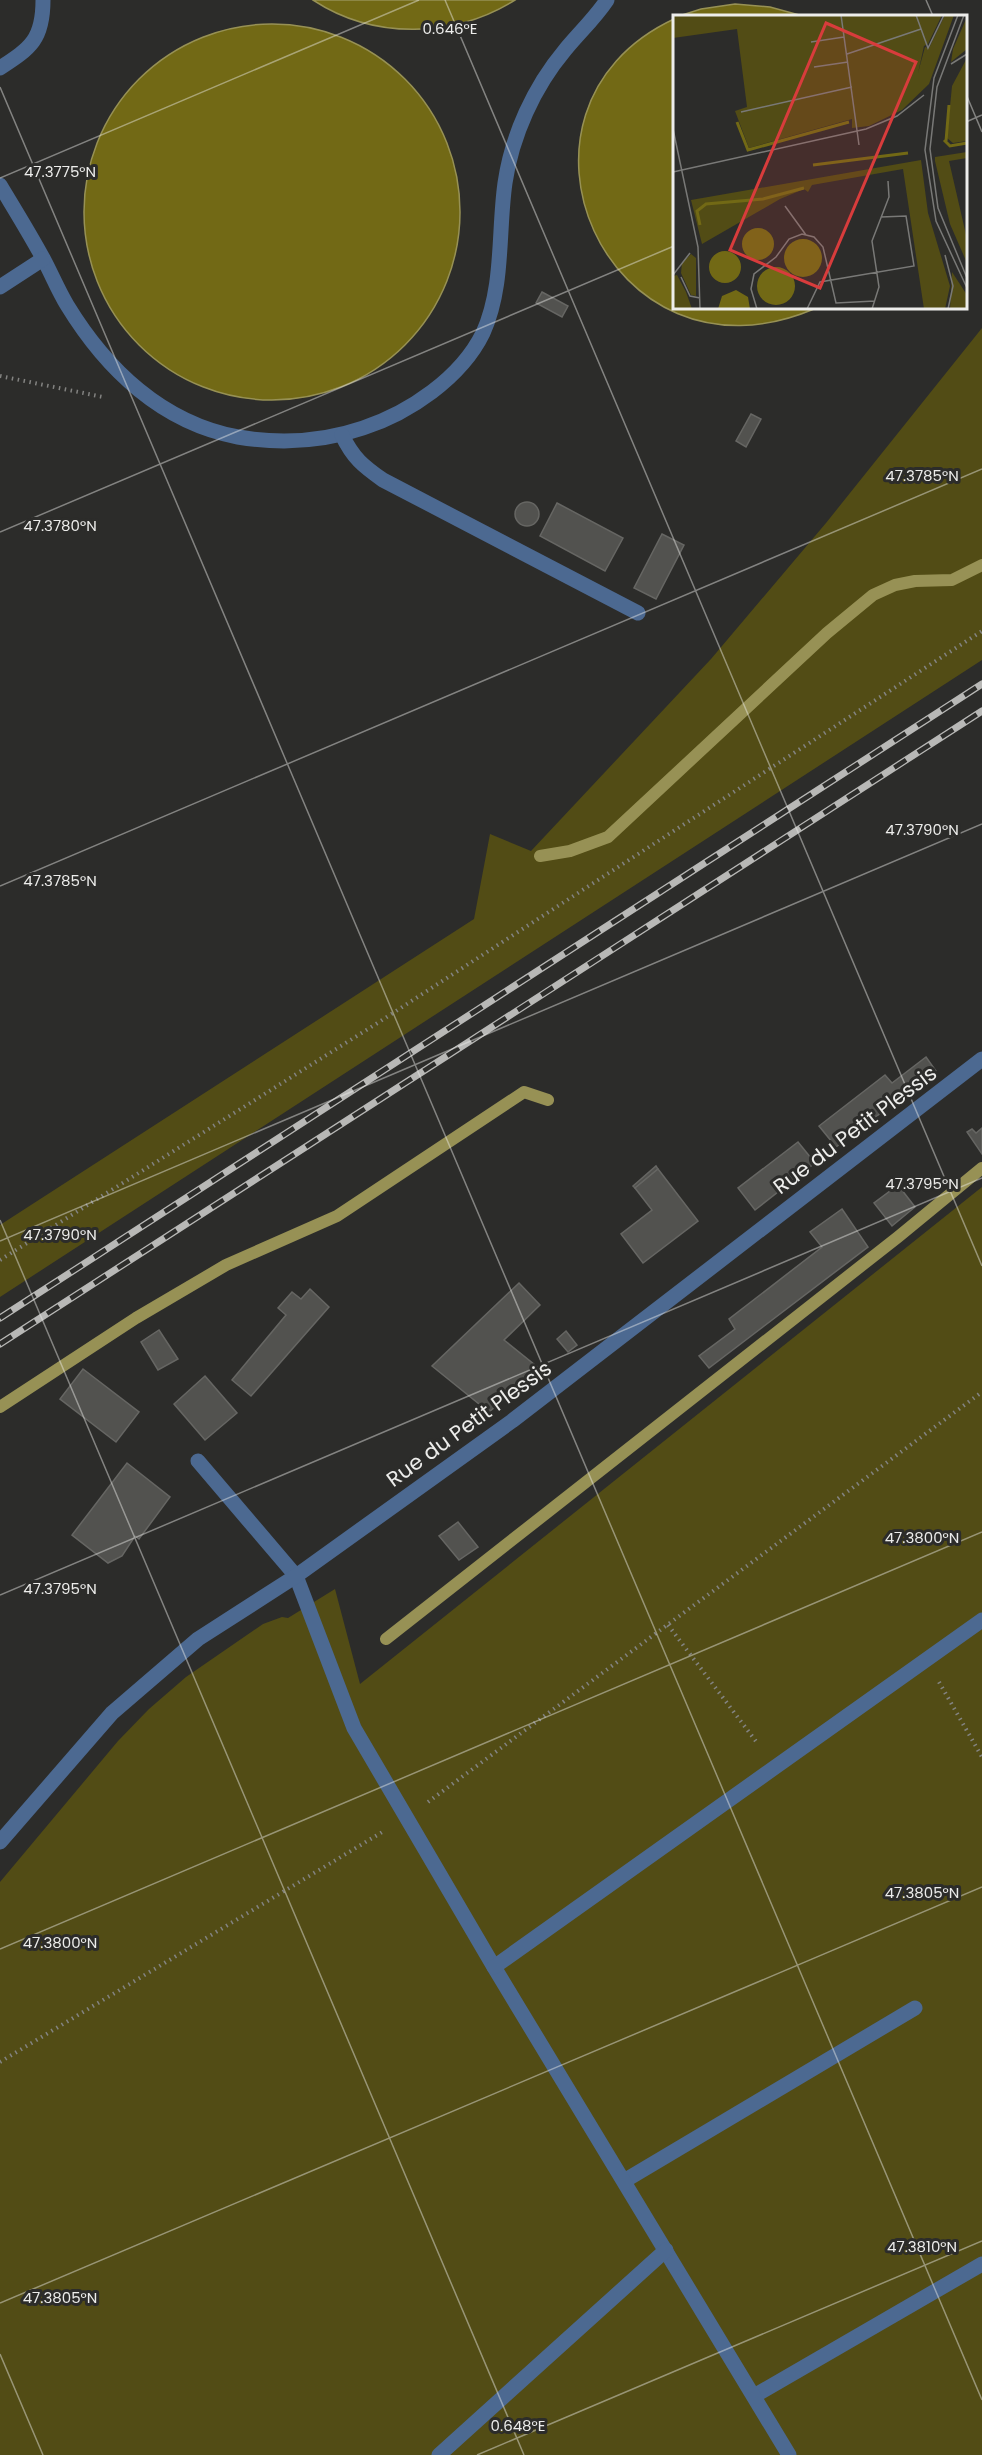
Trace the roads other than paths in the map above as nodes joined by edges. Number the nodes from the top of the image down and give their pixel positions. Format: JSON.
{"nodes":[{"id":1,"x":43,"y":0,"type":"edge"},
{"id":2,"x":608,"y":0,"type":"edge"},
{"id":3,"x":0,"y":68,"type":"edge"},
{"id":4,"x":0,"y":185,"type":"edge"},
{"id":5,"x":44,"y":259,"type":"junction"},
{"id":6,"x":0,"y":287,"type":"edge"},
{"id":7,"x":342,"y":435,"type":"junction"},
{"id":8,"x":638,"y":613,"type":"dead end"},
{"id":9,"x":982,"y":1059,"type":"edge"},
{"id":10,"x":198,"y":1461,"type":"dead end"},
{"id":11,"x":296,"y":1576,"type":"junction"},
{"id":12,"x":982,"y":1620,"type":"edge"},
{"id":13,"x":0,"y":1842,"type":"edge"},
{"id":14,"x":494,"y":1967,"type":"junction"},
{"id":15,"x":915,"y":2008,"type":"dead end"},
{"id":16,"x":624,"y":2181,"type":"junction"},
{"id":17,"x":666,"y":2250,"type":"junction"},
{"id":18,"x":982,"y":2264,"type":"edge"},
{"id":19,"x":754,"y":2397,"type":"junction"},
{"id":20,"x":439,"y":2455,"type":"edge"},
{"id":21,"x":789,"y":2455,"type":"edge"}],
"edges":[{"from":1,"to":3,"type":"street"},
{"from":2,"to":7,"type":"street"},
{"from":4,"to":5,"type":"street"},
{"from":5,"to":6,"type":"street"},
{"from":5,"to":7,"type":"street"},
{"from":7,"to":8,"type":"street"},
{"from":9,"to":11,"type":"street","name":"Rue du Petit Plessis"},
{"from":10,"to":11,"type":"street"},
{"from":11,"to":13,"type":"street","name":"Rue du Petit Plessis"},
{"from":11,"to":14,"type":"street"},
{"from":12,"to":14,"type":"street"},
{"from":14,"to":16,"type":"street"},
{"from":15,"to":16,"type":"street"},
{"from":16,"to":17,"type":"street"},
{"from":17,"to":19,"type":"street"},
{"from":17,"to":20,"type":"street"},
{"from":18,"to":19,"type":"street"},
{"from":19,"to":21,"type":"street"}]}
